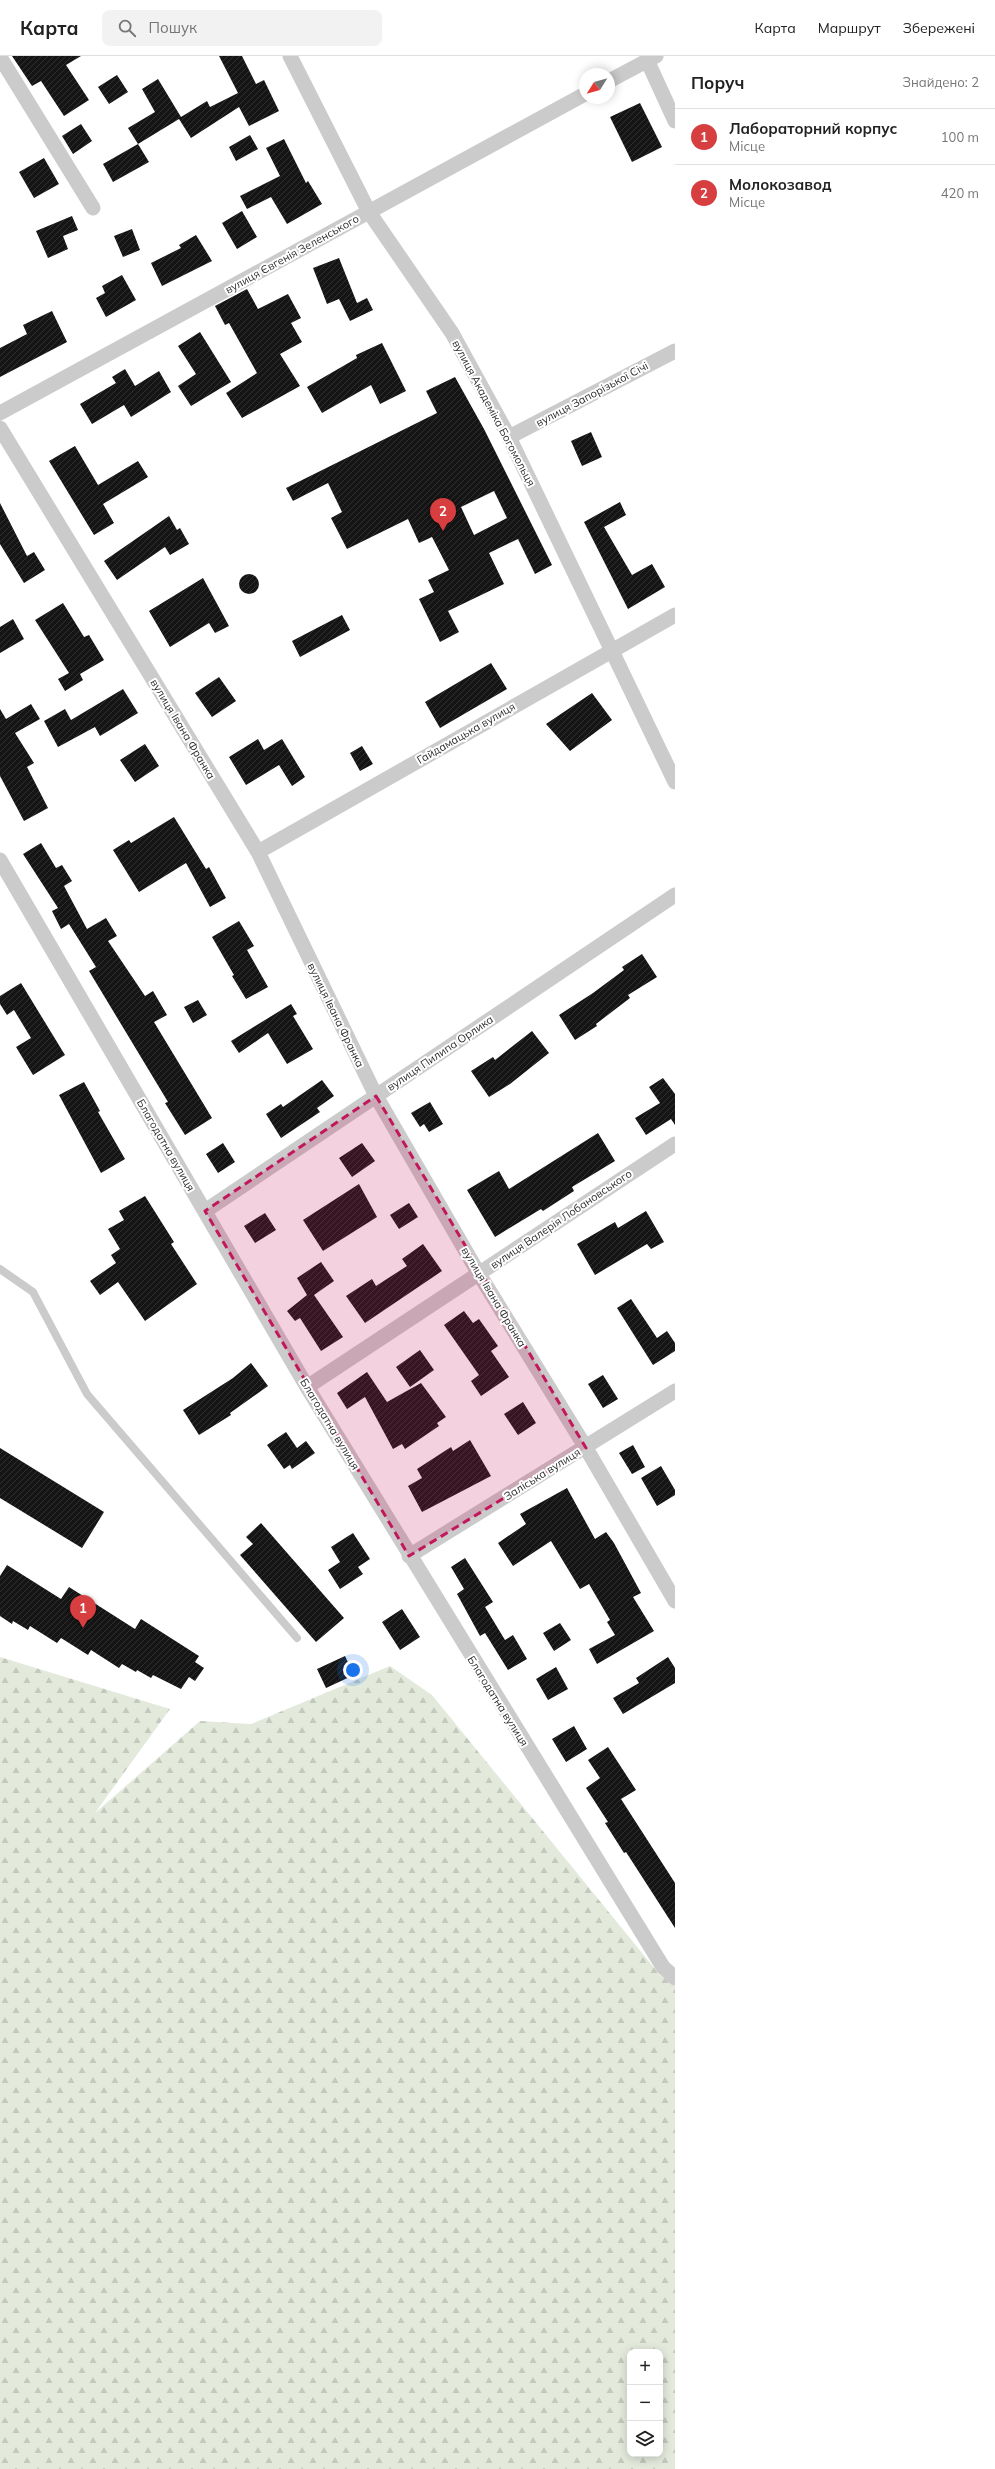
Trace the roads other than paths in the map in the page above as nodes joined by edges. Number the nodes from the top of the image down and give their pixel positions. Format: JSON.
{"nodes":[{"id":1,"x":290,"y":56,"type":"edge"},
{"id":2,"x":0,"y":57,"type":"edge"},
{"id":3,"x":652,"y":58,"type":"edge"},
{"id":4,"x":615,"y":78,"type":"edge"},
{"id":5,"x":579,"y":97,"type":"edge"},
{"id":6,"x":675,"y":121,"type":"edge"},
{"id":7,"x":93,"y":208,"type":"dead end"},
{"id":8,"x":369,"y":212,"type":"junction"},
{"id":9,"x":675,"y":351,"type":"edge"},
{"id":10,"x":0,"y":414,"type":"edge"},
{"id":11,"x":0,"y":428,"type":"edge"},
{"id":12,"x":509,"y":437,"type":"junction"},
{"id":13,"x":675,"y":615,"type":"edge"},
{"id":14,"x":612,"y":651,"type":"junction"},
{"id":15,"x":675,"y":782,"type":"edge"},
{"id":16,"x":258,"y":852,"type":"junction"},
{"id":17,"x":0,"y":860,"type":"edge"},
{"id":18,"x":675,"y":895,"type":"edge"},
{"id":19,"x":376,"y":1096,"type":"junction"},
{"id":20,"x":675,"y":1144,"type":"edge"},
{"id":21,"x":205,"y":1211,"type":"junction"},
{"id":22,"x":0,"y":1268,"type":"edge"},
{"id":23,"x":479,"y":1274,"type":"junction"},
{"id":24,"x":307,"y":1387,"type":"junction"},
{"id":25,"x":675,"y":1391,"type":"edge"},
{"id":26,"x":586,"y":1448,"type":"junction"},
{"id":27,"x":409,"y":1556,"type":"junction"},
{"id":28,"x":675,"y":1600,"type":"edge"},
{"id":29,"x":297,"y":1638,"type":"dead end"},
{"id":30,"x":675,"y":1978,"type":"edge"}],
"edges":[{"from":1,"to":8,"type":"street","name":"вулиця Академіка Богомольця"},
{"from":2,"to":7,"type":"street"},
{"from":3,"to":4,"type":"street"},
{"from":3,"to":6,"type":"street"},
{"from":5,"to":8,"type":"street","name":"вулиця Євгенія Зеленського"},
{"from":8,"to":10,"type":"street","name":"вулиця Євгенія Зеленського"},
{"from":8,"to":12,"type":"street","name":"вулиця Академіка Богомольця"},
{"from":9,"to":12,"type":"street","name":"вулиця Запорізької Січі"},
{"from":11,"to":16,"type":"street","name":"вулиця Івана Франка"},
{"from":12,"to":14,"type":"street","name":"вулиця Академіка Богомольця"},
{"from":13,"to":14,"type":"street","name":"Гайдамацька вулиця"},
{"from":14,"to":15,"type":"street","name":"вулиця Академіка Богомольця"},
{"from":14,"to":16,"type":"street","name":"Гайдамацька вулиця"},
{"from":16,"to":19,"type":"street","name":"вулиця Івана Франка"},
{"from":17,"to":21,"type":"street","name":"Благодатна вулиця"},
{"from":18,"to":19,"type":"street","name":"вулиця Пилипа Орлика"},
{"from":19,"to":21,"type":"street","name":"вулиця Пилипа Орлика"},
{"from":19,"to":23,"type":"street","name":"вулиця Івана Франка"},
{"from":20,"to":23,"type":"street","name":"вулиця Валерія Лобановського"},
{"from":21,"to":24,"type":"street","name":"Благодатна вулиця"},
{"from":22,"to":29,"type":"lane"},
{"from":23,"to":24,"type":"street","name":"вулиця Валерія Лобановського"},
{"from":23,"to":26,"type":"street","name":"вулиця Івана Франка"},
{"from":24,"to":27,"type":"street","name":"Благодатна вулиця"},
{"from":25,"to":26,"type":"street","name":"Заліська вулиця"},
{"from":26,"to":27,"type":"street","name":"Заліська вулиця"},
{"from":26,"to":28,"type":"street","name":"вулиця Івана Франка"},
{"from":27,"to":30,"type":"street","name":"Благодатна вулиця"}]}
